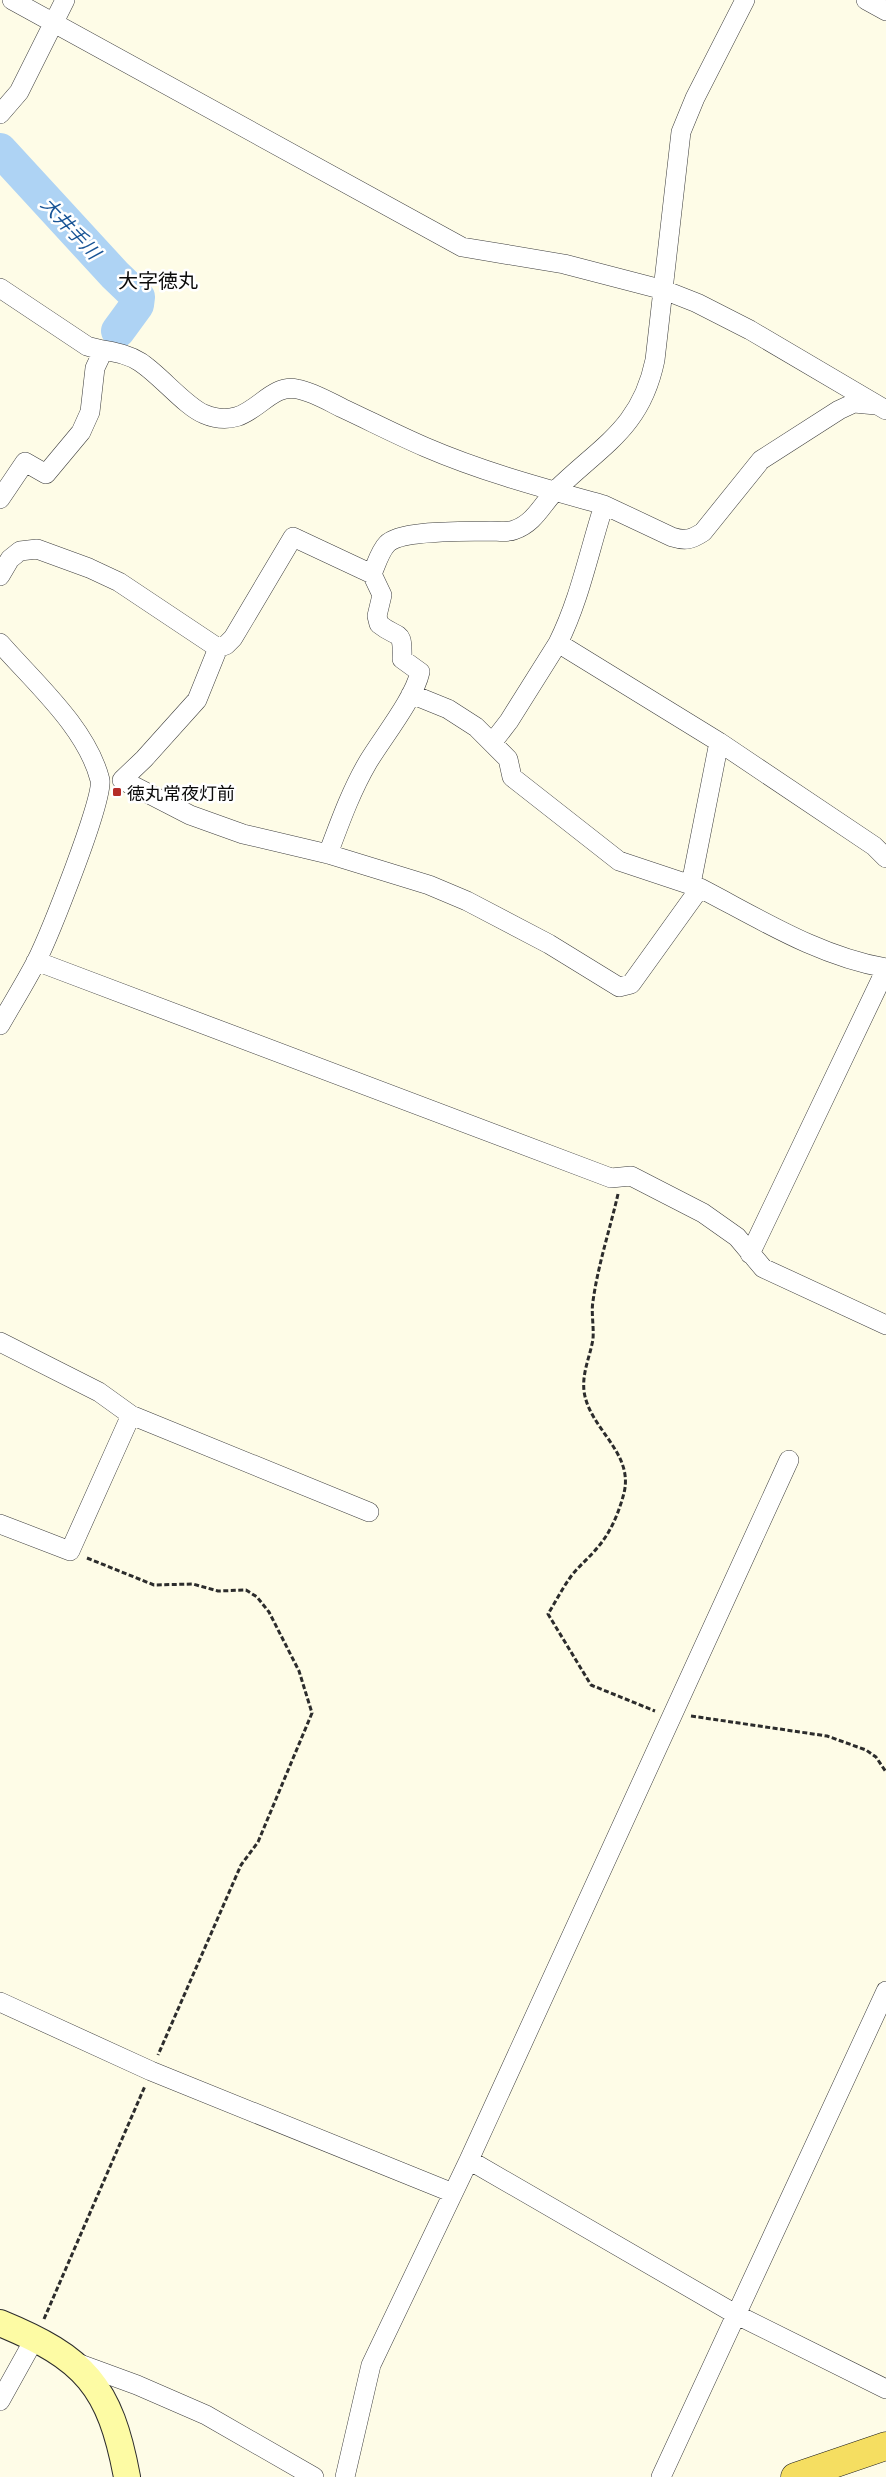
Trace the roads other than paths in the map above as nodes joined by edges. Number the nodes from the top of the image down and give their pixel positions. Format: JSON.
{"nodes":[{"id":1,"x":12,"y":0,"type":"edge"},
{"id":2,"x":65,"y":0,"type":"edge"},
{"id":3,"x":746,"y":0,"type":"edge"},
{"id":4,"x":866,"y":0,"type":"edge"},
{"id":5,"x":886,"y":11,"type":"edge"},
{"id":6,"x":53,"y":23,"type":"junction"},
{"id":7,"x":0,"y":114,"type":"edge"},
{"id":8,"x":0,"y":288,"type":"edge"},
{"id":9,"x":664,"y":290,"type":"junction"},
{"id":10,"x":103,"y":351,"type":"junction"},
{"id":11,"x":882,"y":407,"type":"edge"},
{"id":12,"x":555,"y":491,"type":"junction"},
{"id":13,"x":0,"y":500,"type":"edge"},
{"id":14,"x":604,"y":505,"type":"junction"},
{"id":15,"x":372,"y":574,"type":"junction"},
{"id":16,"x":0,"y":576,"type":"edge"},
{"id":17,"x":0,"y":642,"type":"edge"},
{"id":18,"x":558,"y":643,"type":"junction"},
{"id":19,"x":218,"y":648,"type":"junction"},
{"id":20,"x":411,"y":694,"type":"junction"},
{"id":21,"x":719,"y":742,"type":"junction"},
{"id":22,"x":492,"y":743,"type":"junction"},
{"id":23,"x":122,"y":780,"type":"junction"},
{"id":24,"x":100,"y":782,"type":"junction"},
{"id":25,"x":328,"y":854,"type":"junction"},
{"id":26,"x":886,"y":858,"type":"edge"},
{"id":27,"x":696,"y":886,"type":"junction"},
{"id":28,"x":36,"y":961,"type":"junction"},
{"id":29,"x":886,"y":968,"type":"edge"},
{"id":30,"x":0,"y":1025,"type":"edge"},
{"id":31,"x":750,"y":1254,"type":"junction"},
{"id":32,"x":886,"y":1326,"type":"edge"},
{"id":33,"x":0,"y":1342,"type":"edge"},
{"id":34,"x":131,"y":1415,"type":"junction"},
{"id":35,"x":789,"y":1460,"type":"dead end"},
{"id":36,"x":369,"y":1512,"type":"dead end"},
{"id":37,"x":0,"y":1524,"type":"edge"},
{"id":38,"x":886,"y":1991,"type":"edge"},
{"id":39,"x":0,"y":2002,"type":"edge"},
{"id":40,"x":469,"y":2160,"type":"junction"},
{"id":41,"x":453,"y":2193,"type":"junction"},
{"id":42,"x":737,"y":2315,"type":"junction"},
{"id":43,"x":0,"y":2323,"type":"edge"},
{"id":44,"x":35,"y":2338,"type":"junction"},
{"id":45,"x":73,"y":2362,"type":"junction"},
{"id":46,"x":886,"y":2389,"type":"edge"},
{"id":47,"x":0,"y":2401,"type":"edge"},
{"id":48,"x":886,"y":2446,"type":"edge"},
{"id":49,"x":126,"y":2477,"type":"edge"},
{"id":50,"x":314,"y":2477,"type":"edge"},
{"id":51,"x":345,"y":2477,"type":"edge"},
{"id":52,"x":661,"y":2477,"type":"edge"},
{"id":53,"x":795,"y":2477,"type":"edge"}],
"edges":[{"from":1,"to":6,"type":"street"},
{"from":2,"to":6,"type":"street"},
{"from":3,"to":9,"type":"street"},
{"from":4,"to":5,"type":"street"},
{"from":6,"to":7,"type":"street"},
{"from":6,"to":9,"type":"street"},
{"from":8,"to":10,"type":"street"},
{"from":9,"to":11,"type":"street"},
{"from":9,"to":12,"type":"street"},
{"from":10,"to":12,"type":"street"},
{"from":10,"to":13,"type":"street"},
{"from":11,"to":14,"type":"street"},
{"from":12,"to":14,"type":"street"},
{"from":12,"to":15,"type":"street"},
{"from":14,"to":18,"type":"street"},
{"from":15,"to":19,"type":"street"},
{"from":15,"to":20,"type":"street"},
{"from":16,"to":19,"type":"street"},
{"from":17,"to":24,"type":"street"},
{"from":18,"to":21,"type":"street"},
{"from":18,"to":22,"type":"street"},
{"from":19,"to":23,"type":"street"},
{"from":20,"to":22,"type":"street"},
{"from":20,"to":25,"type":"street"},
{"from":21,"to":26,"type":"street"},
{"from":21,"to":27,"type":"street"},
{"from":22,"to":27,"type":"street"},
{"from":23,"to":24,"type":"street"},
{"from":23,"to":25,"type":"street"},
{"from":24,"to":28,"type":"street"},
{"from":25,"to":27,"type":"street"},
{"from":27,"to":29,"type":"street"},
{"from":28,"to":30,"type":"street"},
{"from":28,"to":31,"type":"street"},
{"from":29,"to":31,"type":"street"},
{"from":31,"to":32,"type":"street"},
{"from":33,"to":34,"type":"street"},
{"from":34,"to":36,"type":"street"},
{"from":34,"to":37,"type":"street"},
{"from":35,"to":40,"type":"street"},
{"from":38,"to":42,"type":"street"},
{"from":39,"to":41,"type":"street"},
{"from":40,"to":41,"type":"street"},
{"from":40,"to":42,"type":"street"},
{"from":41,"to":51,"type":"street"},
{"from":42,"to":46,"type":"street"},
{"from":42,"to":52,"type":"street"},
{"from":43,"to":44,"type":"main road"},
{"from":44,"to":45,"type":"main road"},
{"from":44,"to":47,"type":"street"},
{"from":45,"to":49,"type":"main road"},
{"from":45,"to":50,"type":"street"},
{"from":48,"to":53,"type":"main road"}]}
